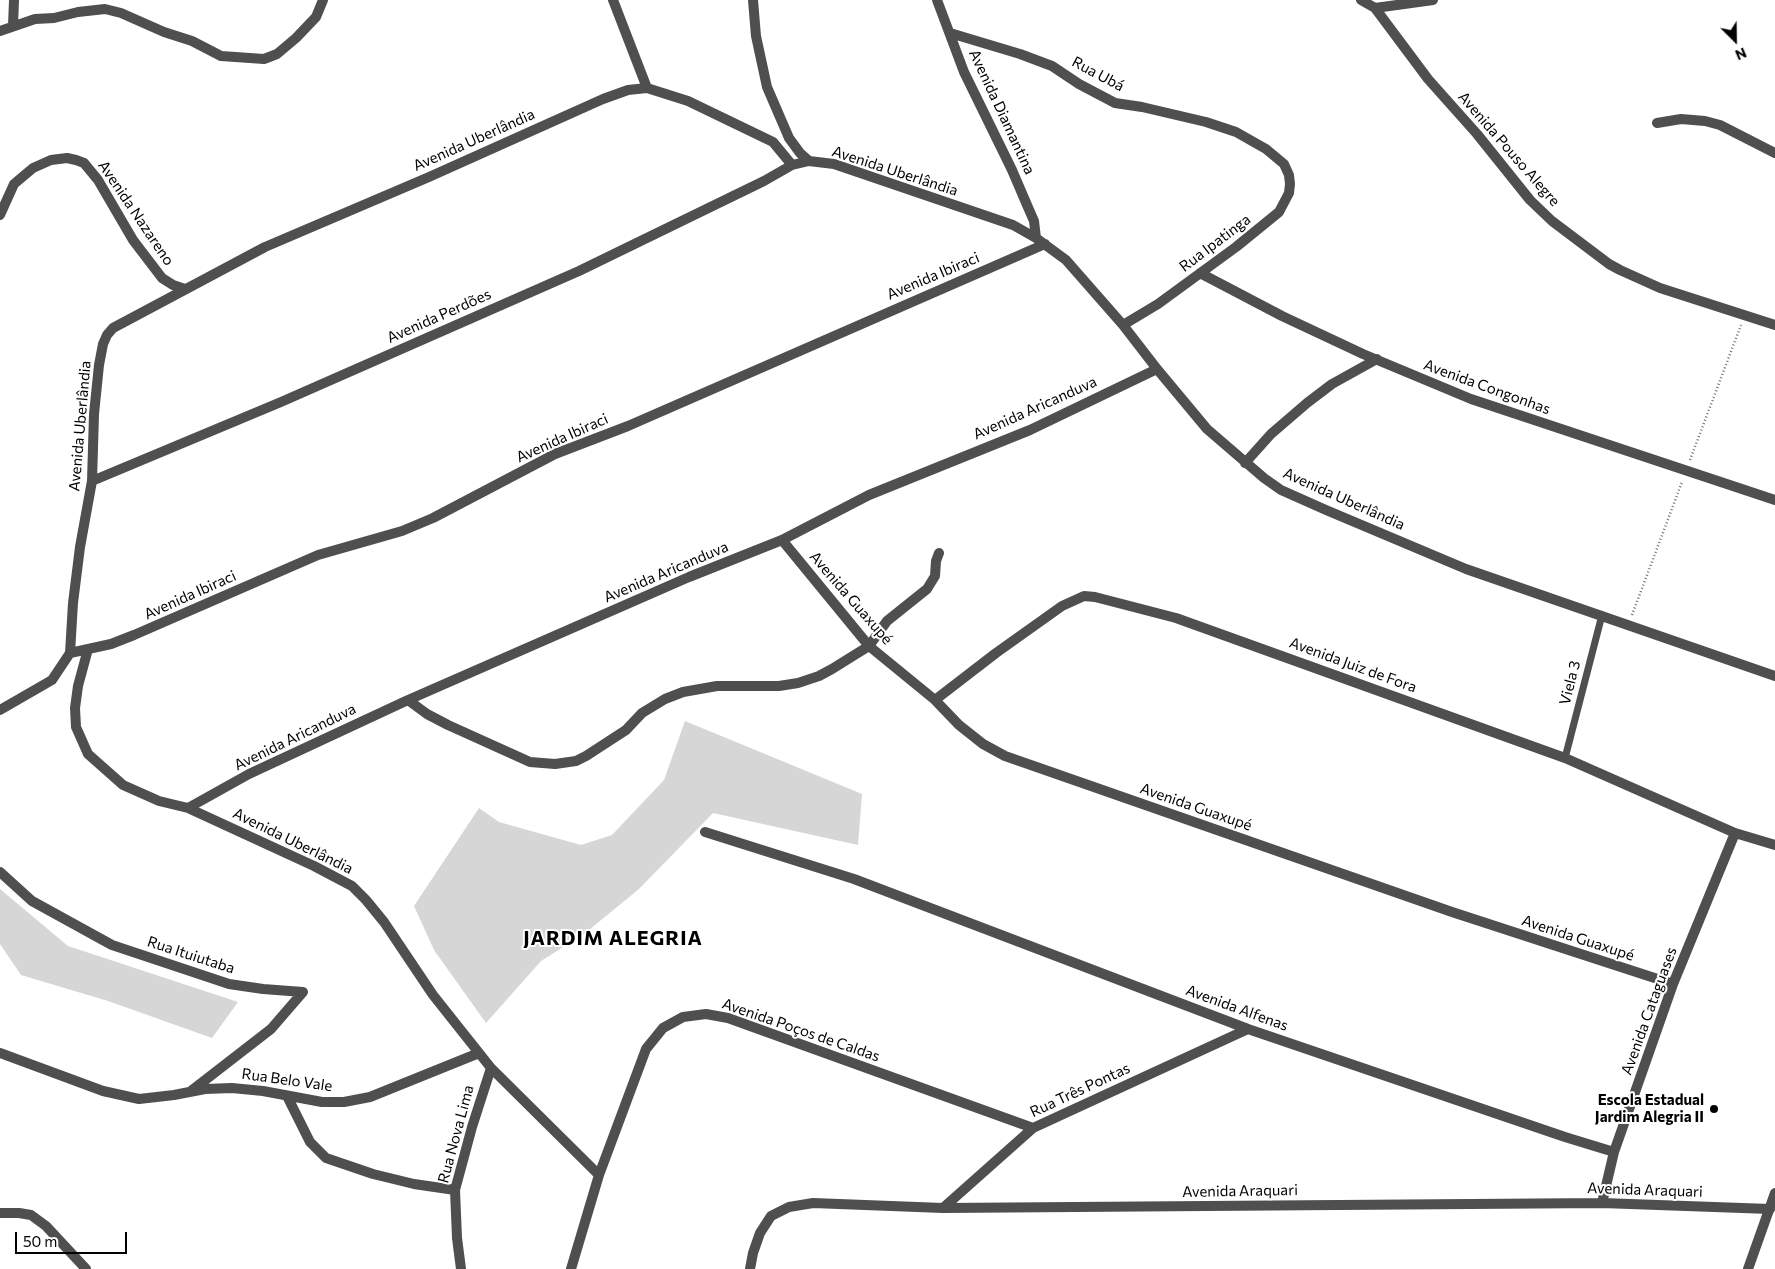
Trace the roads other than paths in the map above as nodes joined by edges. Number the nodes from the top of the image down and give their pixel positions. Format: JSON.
{"nodes":[{"id":1,"x":14,"y":0,"type":"edge"},
{"id":2,"x":324,"y":0,"type":"edge"},
{"id":3,"x":613,"y":0,"type":"edge"},
{"id":4,"x":753,"y":0,"type":"edge"},
{"id":5,"x":937,"y":0,"type":"edge"},
{"id":6,"x":1361,"y":0,"type":"edge"},
{"id":7,"x":1433,"y":0,"type":"edge"},
{"id":8,"x":1375,"y":8,"type":"junction"},
{"id":9,"x":13,"y":26,"type":"junction"},
{"id":10,"x":0,"y":31,"type":"edge"},
{"id":11,"x":950,"y":33,"type":"junction"},
{"id":12,"x":647,"y":88,"type":"junction"},
{"id":13,"x":1657,"y":123,"type":"dead end"},
{"id":14,"x":1775,"y":153,"type":"edge"},
{"id":15,"x":809,"y":161,"type":"junction"},
{"id":16,"x":1284,"y":164,"type":"joint"},
{"id":17,"x":792,"y":166,"type":"junction"},
{"id":18,"x":0,"y":215,"type":"edge"},
{"id":19,"x":1036,"y":238,"type":"junction"},
{"id":20,"x":1045,"y":244,"type":"junction"},
{"id":21,"x":1200,"y":273,"type":"junction"},
{"id":22,"x":184,"y":289,"type":"junction"},
{"id":23,"x":1123,"y":324,"type":"junction"},
{"id":24,"x":1775,"y":325,"type":"edge"},
{"id":25,"x":1377,"y":359,"type":"junction"},
{"id":26,"x":1157,"y":369,"type":"junction"},
{"id":27,"x":1245,"y":463,"type":"junction"},
{"id":28,"x":92,"y":481,"type":"junction"},
{"id":29,"x":1775,"y":500,"type":"edge"},
{"id":30,"x":782,"y":540,"type":"junction"},
{"id":31,"x":939,"y":554,"type":"dead end"},
{"id":32,"x":1602,"y":615,"type":"junction"},
{"id":33,"x":869,"y":646,"type":"junction"},
{"id":34,"x":88,"y":649,"type":"junction"},
{"id":35,"x":70,"y":653,"type":"junction"},
{"id":36,"x":1775,"y":676,"type":"edge"},
{"id":37,"x":408,"y":700,"type":"junction"},
{"id":38,"x":935,"y":700,"type":"junction"},
{"id":39,"x":0,"y":710,"type":"edge"},
{"id":40,"x":1565,"y":758,"type":"junction"},
{"id":41,"x":188,"y":808,"type":"junction"},
{"id":42,"x":704,"y":832,"type":"dead end"},
{"id":43,"x":1735,"y":832,"type":"junction"},
{"id":44,"x":1775,"y":845,"type":"edge"},
{"id":45,"x":0,"y":872,"type":"edge"},
{"id":46,"x":1673,"y":984,"type":"junction"},
{"id":47,"x":1248,"y":1029,"type":"junction"},
{"id":48,"x":479,"y":1053,"type":"junction"},
{"id":49,"x":0,"y":1054,"type":"edge"},
{"id":50,"x":491,"y":1068,"type":"junction"},
{"id":51,"x":188,"y":1093,"type":"junction"},
{"id":52,"x":287,"y":1096,"type":"junction"},
{"id":53,"x":1033,"y":1128,"type":"junction"},
{"id":54,"x":1614,"y":1152,"type":"junction"},
{"id":55,"x":599,"y":1175,"type":"junction"},
{"id":56,"x":455,"y":1190,"type":"junction"},
{"id":57,"x":1775,"y":1193,"type":"edge"},
{"id":58,"x":1602,"y":1202,"type":"junction"},
{"id":59,"x":943,"y":1208,"type":"junction"},
{"id":60,"x":1770,"y":1209,"type":"junction"},
{"id":61,"x":0,"y":1213,"type":"edge"},
{"id":62,"x":86,"y":1269,"type":"edge"},
{"id":63,"x":461,"y":1269,"type":"edge"},
{"id":64,"x":570,"y":1269,"type":"edge"},
{"id":65,"x":750,"y":1269,"type":"edge"},
{"id":66,"x":1748,"y":1269,"type":"edge"}],
"edges":[{"from":1,"to":9,"type":"street"},
{"from":2,"to":9,"type":"street"},
{"from":3,"to":12,"type":"street"},
{"from":4,"to":15,"type":"street"},
{"from":5,"to":11,"type":"street","name":"Avenida Diamantina"},
{"from":6,"to":8,"type":"street","name":"Avenida Pouso Alegre"},
{"from":7,"to":8,"type":"street"},
{"from":8,"to":24,"type":"street","name":"Avenida Pouso Alegre"},
{"from":9,"to":10,"type":"street"},
{"from":11,"to":16,"type":"street","name":"Rua Ubá"},
{"from":11,"to":19,"type":"street","name":"Avenida Diamantina"},
{"from":12,"to":17,"type":"street","name":"Avenida Uberlândia"},
{"from":12,"to":22,"type":"street","name":"Avenida Uberlândia"},
{"from":13,"to":14,"type":"street"},
{"from":15,"to":17,"type":"street","name":"Avenida Uberlândia"},
{"from":15,"to":19,"type":"street","name":"Avenida Uberlândia"},
{"from":16,"to":21,"type":"street","name":"Rua Ipatinga"},
{"from":17,"to":28,"type":"street","name":"Avenida Perdões"},
{"from":18,"to":22,"type":"street","name":"Avenida Nazareno"},
{"from":19,"to":20,"type":"street","name":"Avenida Uberlândia"},
{"from":20,"to":23,"type":"street","name":"Avenida Uberlândia"},
{"from":20,"to":34,"type":"street","name":"Avenida Ibiraci"},
{"from":21,"to":23,"type":"street","name":"Rua Ipatinga"},
{"from":21,"to":25,"type":"street","name":"Avenida Congonhas"},
{"from":22,"to":28,"type":"street","name":"Avenida Uberlândia"},
{"from":23,"to":26,"type":"street","name":"Avenida Uberlândia"},
{"from":25,"to":27,"type":"street"},
{"from":25,"to":29,"type":"street","name":"Avenida Congonhas"},
{"from":26,"to":27,"type":"street","name":"Avenida Uberlândia"},
{"from":26,"to":30,"type":"street","name":"Avenida Aricanduva"},
{"from":27,"to":32,"type":"street","name":"Avenida Uberlândia"},
{"from":28,"to":35,"type":"street","name":"Avenida Uberlândia"},
{"from":30,"to":33,"type":"street","name":"Avenida Guaxupé"},
{"from":30,"to":37,"type":"street","name":"Avenida Aricanduva"},
{"from":31,"to":33,"type":"street"},
{"from":32,"to":36,"type":"street","name":"Avenida Uberlândia"},
{"from":32,"to":40,"type":"lane","name":"Viela 3"},
{"from":33,"to":37,"type":"street"},
{"from":33,"to":38,"type":"street","name":"Avenida Guaxupé"},
{"from":34,"to":35,"type":"street","name":"Avenida Ibiraci"},
{"from":34,"to":41,"type":"street","name":"Avenida Uberlândia"},
{"from":35,"to":39,"type":"street"},
{"from":37,"to":41,"type":"street","name":"Avenida Aricanduva"},
{"from":38,"to":40,"type":"street","name":"Avenida Juiz de Fora"},
{"from":38,"to":46,"type":"street","name":"Avenida Guaxupé"},
{"from":40,"to":43,"type":"street","name":"Avenida Juiz de Fora"},
{"from":41,"to":48,"type":"street","name":"Avenida Uberlândia"},
{"from":42,"to":47,"type":"street","name":"Avenida Alfenas"},
{"from":43,"to":44,"type":"street","name":"Avenida Juiz de Fora"},
{"from":43,"to":46,"type":"street","name":"Avenida Cataguases"},
{"from":45,"to":51,"type":"street","name":"Rua Ituiutaba"},
{"from":46,"to":54,"type":"street","name":"Avenida Cataguases"},
{"from":47,"to":53,"type":"street","name":"Rua Três Pontas"},
{"from":47,"to":54,"type":"street","name":"Avenida Alfenas"},
{"from":48,"to":50,"type":"street","name":"Avenida Uberlândia"},
{"from":48,"to":52,"type":"street","name":"Rua Belo Vale"},
{"from":49,"to":51,"type":"street","name":"Rua Belo Vale"},
{"from":50,"to":55,"type":"street","name":"Avenida Uberlândia"},
{"from":50,"to":56,"type":"street","name":"Rua Nova Lima"},
{"from":51,"to":52,"type":"street","name":"Rua Belo Vale"},
{"from":52,"to":56,"type":"street"},
{"from":53,"to":55,"type":"street","name":"Avenida Poços de Caldas"},
{"from":53,"to":59,"type":"street","name":"Rua Três Pontas"},
{"from":54,"to":58,"type":"street","name":"Avenida Cataguases"},
{"from":55,"to":64,"type":"street","name":"Avenida Poços de Caldas"},
{"from":56,"to":63,"type":"street","name":"Rua Nova Lima"},
{"from":57,"to":60,"type":"street"},
{"from":58,"to":59,"type":"street","name":"Avenida Araquari"},
{"from":58,"to":60,"type":"street","name":"Avenida Araquari"},
{"from":59,"to":65,"type":"street","name":"Avenida Araquari"},
{"from":60,"to":66,"type":"street"},
{"from":61,"to":62,"type":"street"}]}
